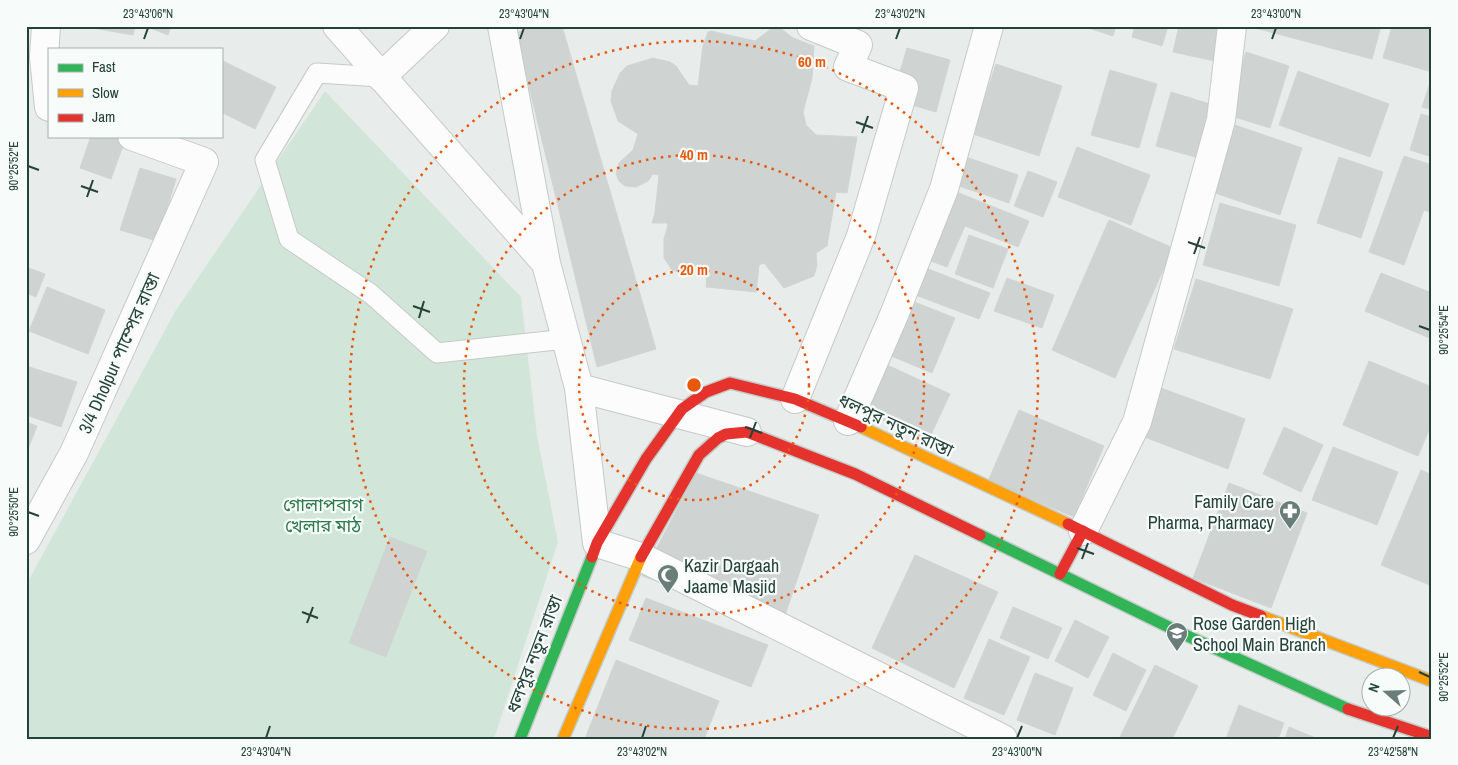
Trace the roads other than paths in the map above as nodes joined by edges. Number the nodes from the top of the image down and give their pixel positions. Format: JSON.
{"nodes":[{"id":1,"x":46,"y":26,"type":"edge"},
{"id":2,"x":337,"y":26,"type":"edge"},
{"id":3,"x":435,"y":26,"type":"edge"},
{"id":4,"x":502,"y":26,"type":"edge"},
{"id":5,"x":811,"y":26,"type":"edge"},
{"id":6,"x":989,"y":26,"type":"edge"},
{"id":7,"x":1232,"y":26,"type":"edge"},
{"id":8,"x":382,"y":77,"type":"junction"},
{"id":9,"x":48,"y":97,"type":"edge"},
{"id":10,"x":138,"y":138,"type":"edge"},
{"id":11,"x":546,"y":263,"type":"junction"},
{"id":12,"x":566,"y":339,"type":"junction"},
{"id":13,"x":579,"y":388,"type":"junction"},
{"id":14,"x":795,"y":399,"type":"junction"},
{"id":15,"x":678,"y":414,"type":"junction"},
{"id":16,"x":848,"y":421,"type":"junction"},
{"id":17,"x":747,"y":432,"type":"junction"},
{"id":18,"x":1083,"y":531,"type":"junction"},
{"id":19,"x":26,"y":540,"type":"edge"},
{"id":20,"x":597,"y":543,"type":"junction"},
{"id":21,"x":641,"y":558,"type":"junction"},
{"id":22,"x":1060,"y":574,"type":"junction"},
{"id":23,"x":1432,"y":681,"type":"edge"},
{"id":24,"x":1432,"y":737,"type":"edge"},
{"id":25,"x":520,"y":739,"type":"edge"},
{"id":26,"x":563,"y":739,"type":"edge"},
{"id":27,"x":1003,"y":739,"type":"edge"}],
"edges":[{"from":1,"to":9,"type":"street"},
{"from":2,"to":8,"type":"street"},
{"from":3,"to":8,"type":"street"},
{"from":4,"to":11,"type":"street"},
{"from":5,"to":14,"type":"street"},
{"from":6,"to":16,"type":"street"},
{"from":7,"to":18,"type":"street"},
{"from":8,"to":11,"type":"street"},
{"from":8,"to":12,"type":"lane"},
{"from":10,"to":19,"type":"street","name":"3/4 Dholpur পাম্পের রাস্তা"},
{"from":11,"to":12,"type":"street"},
{"from":12,"to":13,"type":"street"},
{"from":13,"to":15,"type":"street"},
{"from":13,"to":20,"type":"street"},
{"from":14,"to":15,"type":"main road","name":"ধলপুর নতুন রাস্তা"},
{"from":14,"to":16,"type":"main road","name":"ধলপুর নতুন রাস্তা"},
{"from":15,"to":17,"type":"street"},
{"from":15,"to":20,"type":"main road","name":"ধলপুর নতুন রাস্তা"},
{"from":16,"to":18,"type":"main road","name":"ধলপুর নতুন রাস্তা"},
{"from":17,"to":21,"type":"main road"},
{"from":17,"to":22,"type":"main road"},
{"from":18,"to":22,"type":"main road"},
{"from":18,"to":23,"type":"main road","name":"ধলপুর নতুন রাস্তা"},
{"from":20,"to":21,"type":"street"},
{"from":20,"to":25,"type":"main road","name":"ধলপুর নতুন রাস্তা"},
{"from":21,"to":26,"type":"main road"},
{"from":21,"to":27,"type":"street"},
{"from":22,"to":24,"type":"main road"}]}
